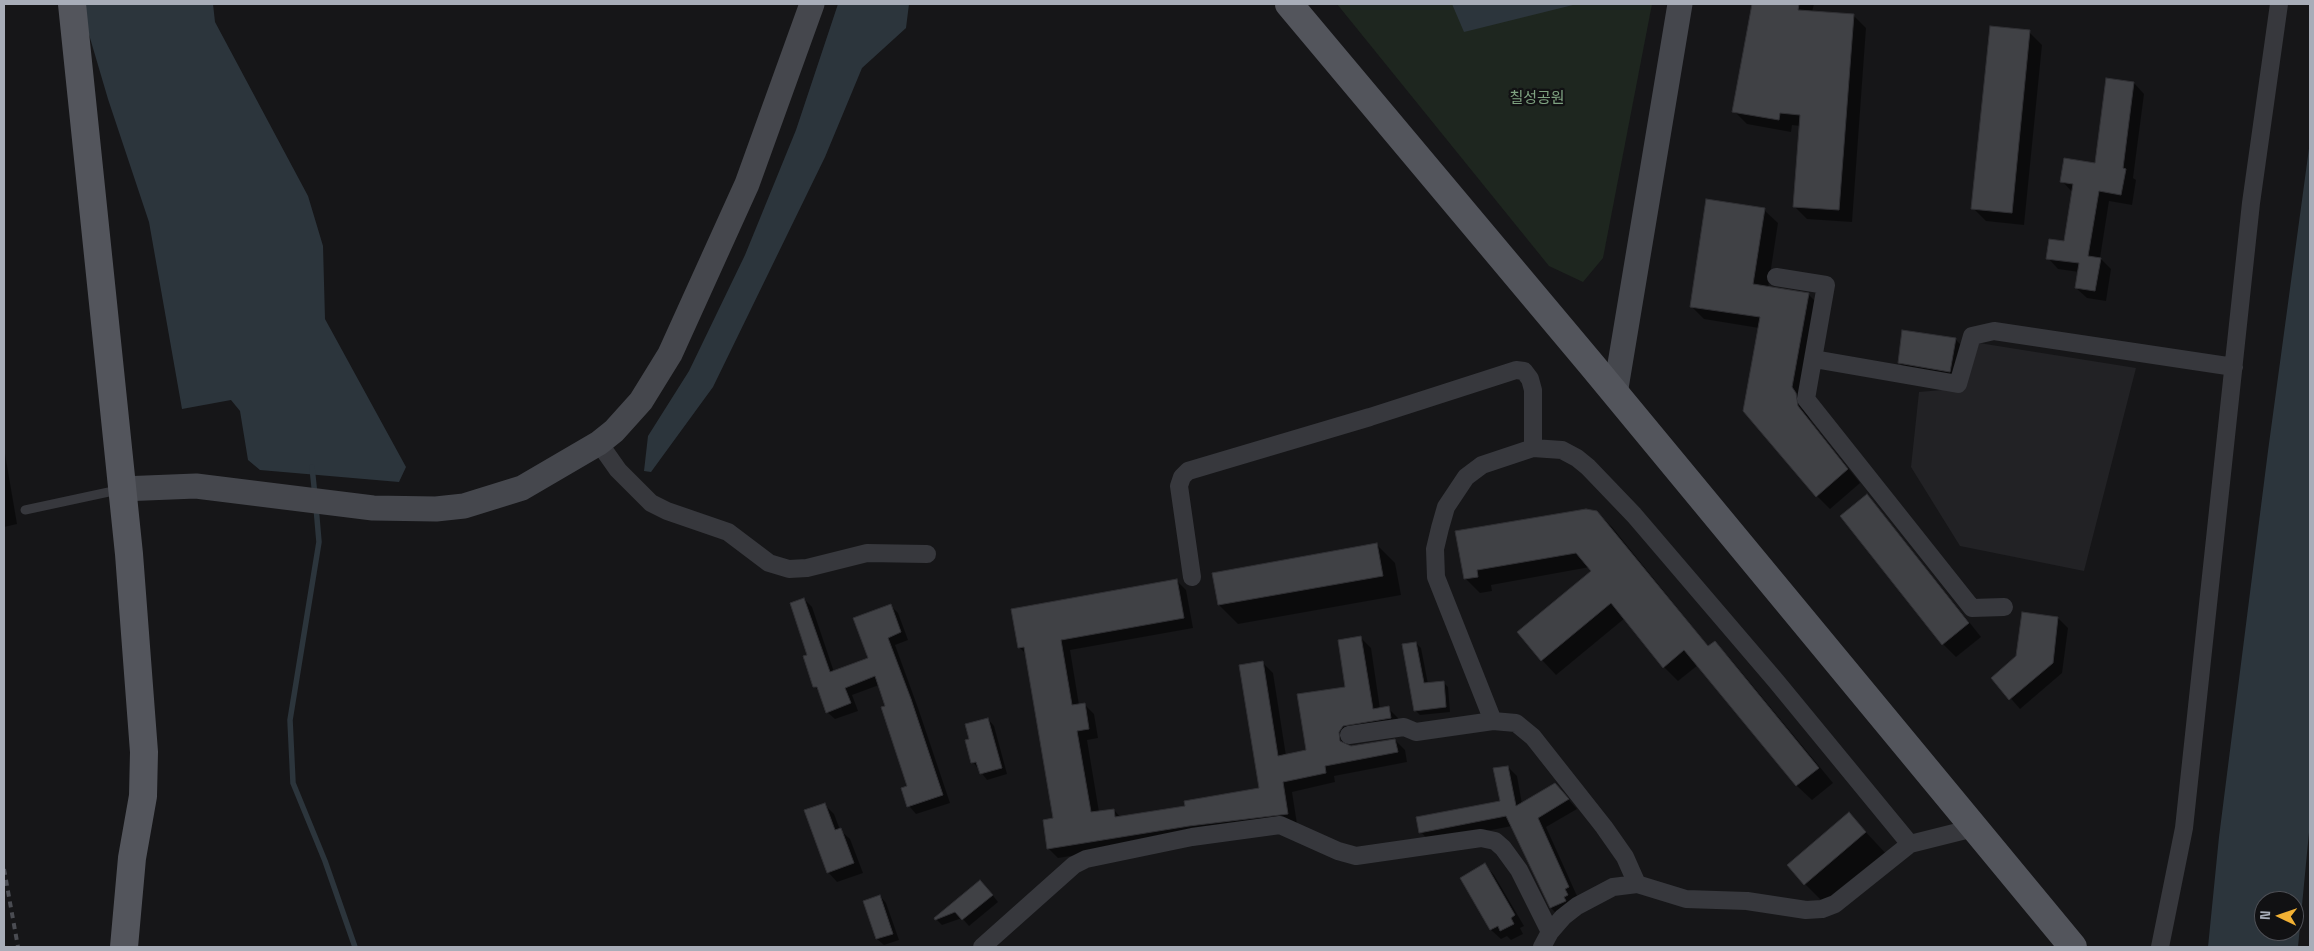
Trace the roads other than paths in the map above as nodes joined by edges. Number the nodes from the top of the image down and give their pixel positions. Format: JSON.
{"nodes":[{"id":1,"x":72,"y":4,"type":"edge"},
{"id":2,"x":812,"y":4,"type":"edge"},
{"id":3,"x":1289,"y":4,"type":"edge"},
{"id":4,"x":1680,"y":4,"type":"edge"},
{"id":5,"x":2280,"y":4,"type":"edge"},
{"id":6,"x":1776,"y":277,"type":"dead end"},
{"id":7,"x":1814,"y":358,"type":"junction"},
{"id":8,"x":2234,"y":367,"type":"junction"},
{"id":9,"x":1615,"y":394,"type":"junction"},
{"id":10,"x":599,"y":443,"type":"junction"},
{"id":11,"x":1533,"y":448,"type":"junction"},
{"id":12,"x":121,"y":490,"type":"junction"},
{"id":13,"x":25,"y":510,"type":"dead end"},
{"id":14,"x":927,"y":554,"type":"dead end"},
{"id":15,"x":1192,"y":577,"type":"dead end"},
{"id":16,"x":2004,"y":607,"type":"dead end"},
{"id":17,"x":1493,"y":721,"type":"junction"},
{"id":18,"x":1349,"y":735,"type":"dead end"},
{"id":19,"x":1974,"y":828,"type":"junction"},
{"id":20,"x":1910,"y":844,"type":"junction"},
{"id":21,"x":1637,"y":884,"type":"junction"},
{"id":22,"x":1546,"y":940,"type":"edge"},
{"id":23,"x":124,"y":947,"type":"edge"},
{"id":24,"x":982,"y":947,"type":"edge"},
{"id":25,"x":2073,"y":947,"type":"edge"},
{"id":26,"x":2160,"y":947,"type":"edge"}],
"edges":[{"from":1,"to":12,"type":"main road"},
{"from":2,"to":10,"type":"street"},
{"from":3,"to":9,"type":"main road"},
{"from":4,"to":9,"type":"street"},
{"from":5,"to":8,"type":"street"},
{"from":6,"to":7,"type":"street"},
{"from":7,"to":8,"type":"street"},
{"from":7,"to":16,"type":"street"},
{"from":8,"to":26,"type":"street"},
{"from":9,"to":19,"type":"main road"},
{"from":10,"to":12,"type":"street"},
{"from":10,"to":14,"type":"street"},
{"from":11,"to":15,"type":"street"},
{"from":11,"to":17,"type":"street"},
{"from":11,"to":20,"type":"street"},
{"from":12,"to":13,"type":"lane"},
{"from":12,"to":23,"type":"main road"},
{"from":17,"to":18,"type":"street"},
{"from":17,"to":21,"type":"street"},
{"from":19,"to":20,"type":"street"},
{"from":19,"to":25,"type":"main road"},
{"from":20,"to":21,"type":"street"},
{"from":21,"to":22,"type":"street"},
{"from":22,"to":24,"type":"street"}]}
